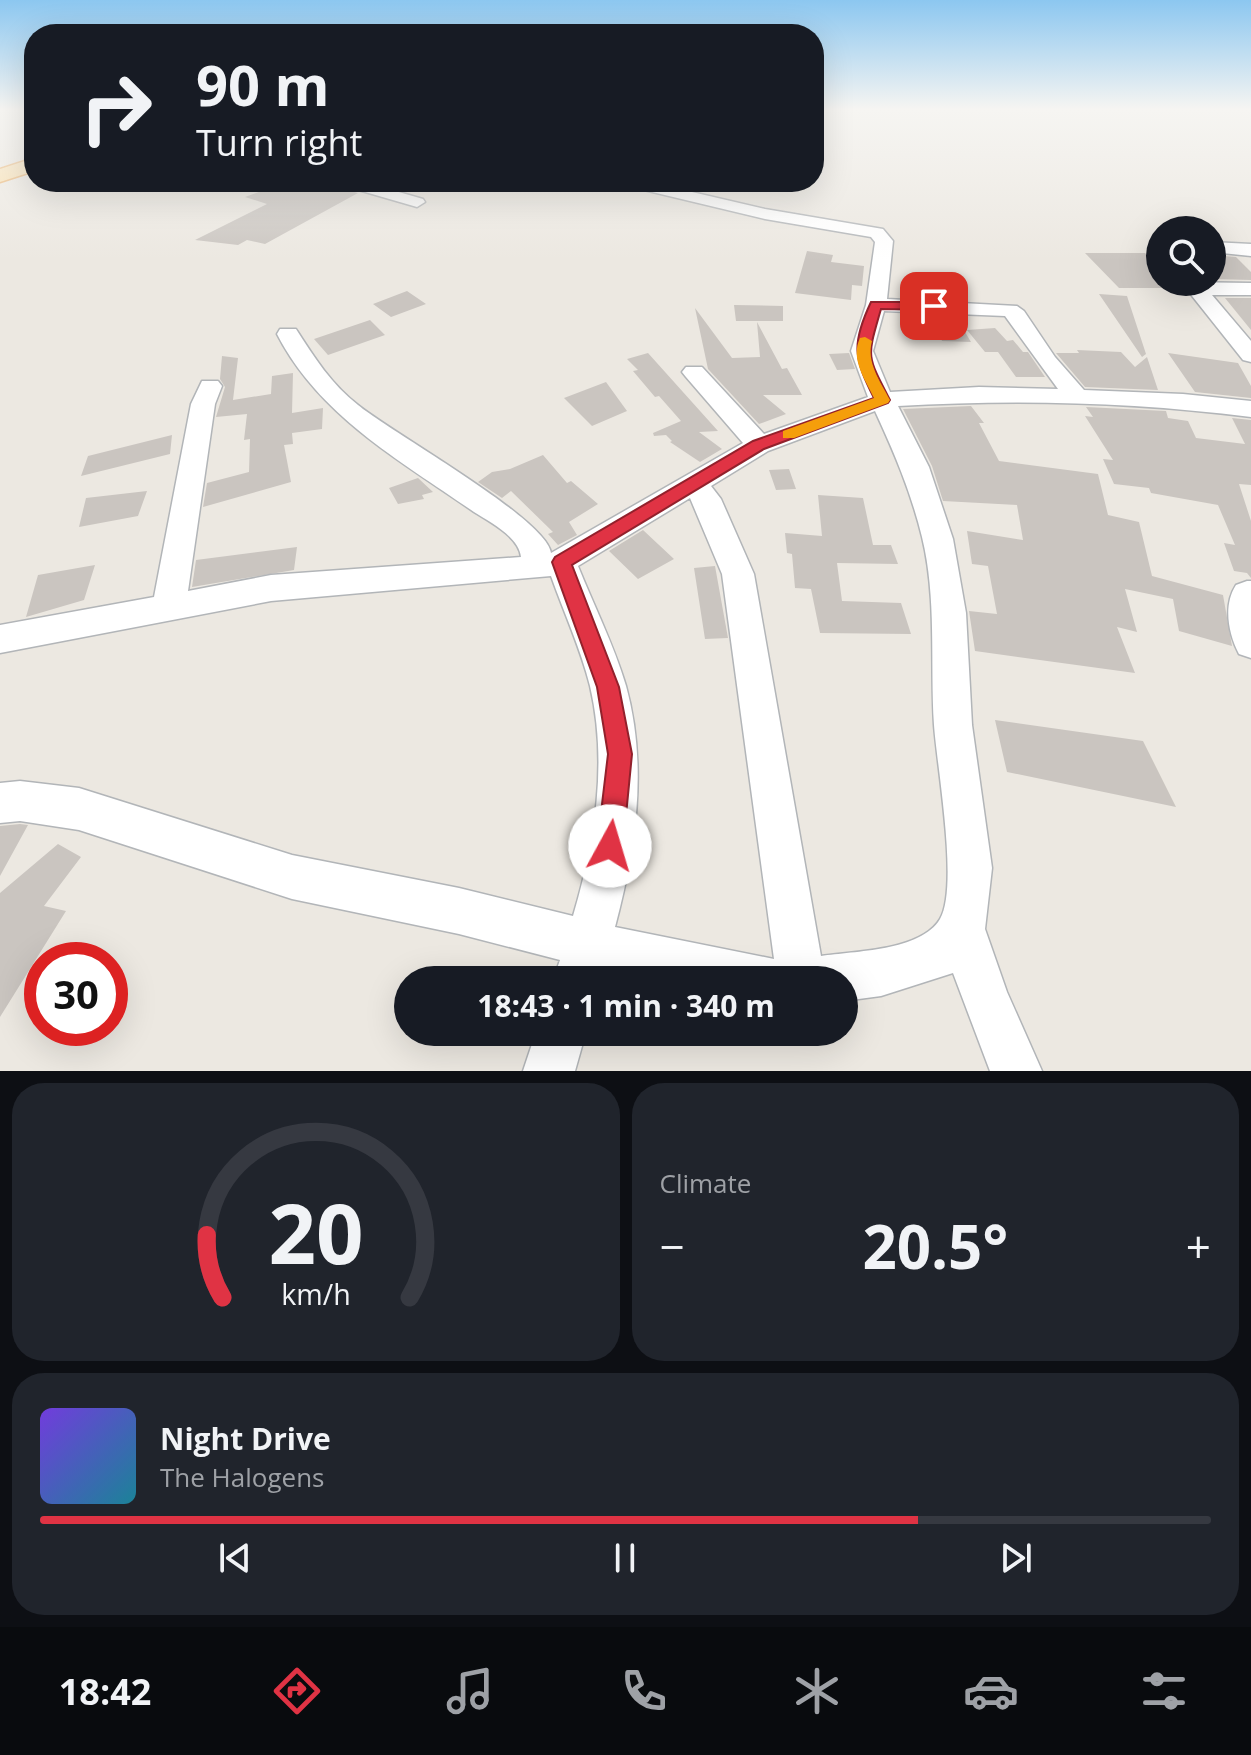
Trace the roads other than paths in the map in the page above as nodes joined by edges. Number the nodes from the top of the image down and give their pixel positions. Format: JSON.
{"nodes":[{"id":1,"x":24,"y":168,"type":"edge"},
{"id":2,"x":0,"y":176,"type":"edge"},
{"id":3,"x":382,"y":192,"type":"edge"},
{"id":4,"x":672,"y":192,"type":"edge"},
{"id":5,"x":417,"y":202,"type":"dead end"},
{"id":6,"x":1226,"y":248,"type":"edge"},
{"id":7,"x":1251,"y":250,"type":"edge"},
{"id":8,"x":1226,"y":288,"type":"edge"},
{"id":9,"x":1251,"y":289,"type":"edge"},
{"id":10,"x":1202,"y":296,"type":"edge"},
{"id":11,"x":876,"y":305,"type":"junction"},
{"id":12,"x":288,"y":334,"type":"dead end"},
{"id":13,"x":1251,"y":355,"type":"edge"},
{"id":14,"x":694,"y":372,"type":"dead end"},
{"id":15,"x":210,"y":386,"type":"dead end"},
{"id":16,"x":1077,"y":397,"type":"junction"},
{"id":17,"x":882,"y":400,"type":"junction"},
{"id":18,"x":1251,"y":409,"type":"edge"},
{"id":19,"x":759,"y":445,"type":"junction"},
{"id":20,"x":694,"y":484,"type":"junction"},
{"id":21,"x":549,"y":565,"type":"junction"},
{"id":22,"x":1251,"y":594,"type":"edge"},
{"id":23,"x":169,"y":605,"type":"junction"},
{"id":24,"x":0,"y":639,"type":"edge"},
{"id":25,"x":1251,"y":644,"type":"edge"},
{"id":26,"x":0,"y":803,"type":"edge"},
{"id":27,"x":962,"y":929,"type":"junction"},
{"id":28,"x":582,"y":962,"type":"edge"},
{"id":29,"x":683,"y":966,"type":"edge"},
{"id":30,"x":799,"y":966,"type":"edge"},
{"id":31,"x":858,"y":975,"type":"edge"},
{"id":32,"x":557,"y":1046,"type":"edge"},
{"id":33,"x":549,"y":1071,"type":"edge"},
{"id":34,"x":1016,"y":1071,"type":"edge"}],
"edges":[{"from":1,"to":2,"type":"main road"},
{"from":3,"to":5,"type":"street"},
{"from":4,"to":11,"type":"street"},
{"from":6,"to":7,"type":"street"},
{"from":8,"to":9,"type":"street"},
{"from":10,"to":13,"type":"street"},
{"from":11,"to":16,"type":"street"},
{"from":11,"to":17,"type":"street"},
{"from":12,"to":21,"type":"street"},
{"from":14,"to":19,"type":"street"},
{"from":15,"to":23,"type":"street"},
{"from":16,"to":17,"type":"street"},
{"from":16,"to":18,"type":"street"},
{"from":17,"to":19,"type":"street"},
{"from":17,"to":27,"type":"street"},
{"from":19,"to":20,"type":"street"},
{"from":20,"to":21,"type":"street"},
{"from":20,"to":30,"type":"street"},
{"from":21,"to":23,"type":"street"},
{"from":21,"to":28,"type":"street"},
{"from":22,"to":25,"type":"street"},
{"from":23,"to":24,"type":"street"},
{"from":26,"to":28,"type":"street"},
{"from":27,"to":31,"type":"street"},
{"from":27,"to":34,"type":"street"},
{"from":28,"to":29,"type":"street"},
{"from":32,"to":33,"type":"street"}]}
